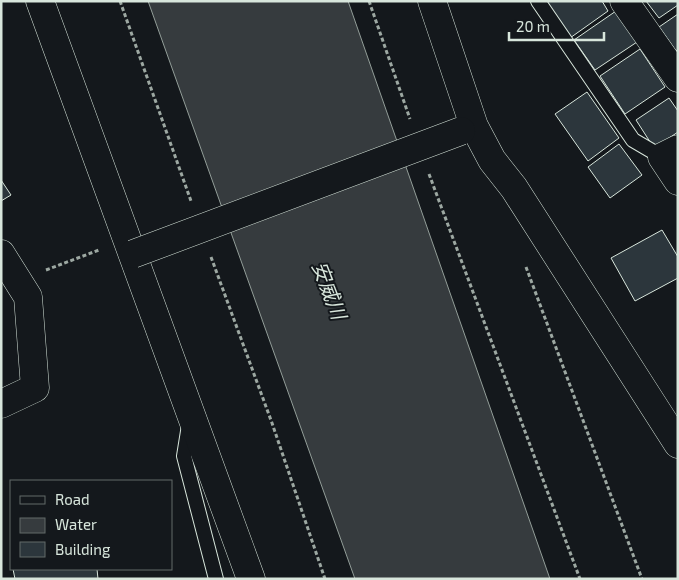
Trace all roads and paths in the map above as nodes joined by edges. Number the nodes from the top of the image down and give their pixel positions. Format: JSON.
{"nodes":[{"id":1,"x":40,"y":1,"type":"edge"},
{"id":2,"x":120,"y":1,"type":"edge"},
{"id":3,"x":369,"y":1,"type":"edge"},
{"id":4,"x":432,"y":1,"type":"edge"},
{"id":5,"x":538,"y":1,"type":"edge"},
{"id":6,"x":624,"y":1,"type":"edge"},
{"id":7,"x":678,"y":78,"type":"edge"},
{"id":8,"x":410,"y":119,"type":"dead end"},
{"id":9,"x":468,"y":129,"type":"junction"},
{"id":10,"x":670,"y":153,"type":"edge"},
{"id":11,"x":426,"y":165,"type":"dead end"},
{"id":12,"x":678,"y":181,"type":"edge"},
{"id":13,"x":192,"y":204,"type":"dead end"},
{"id":14,"x":130,"y":247,"type":"junction"},
{"id":15,"x":209,"y":249,"type":"dead end"},
{"id":16,"x":1,"y":254,"type":"edge"},
{"id":17,"x":526,"y":266,"type":"dead end"},
{"id":18,"x":18,"y":280,"type":"junction"},
{"id":19,"x":1,"y":404,"type":"edge"},
{"id":20,"x":191,"y":412,"type":"junction"},
{"id":21,"x":678,"y":444,"type":"edge"},
{"id":22,"x":216,"y":579,"type":"edge"},
{"id":23,"x":251,"y":579,"type":"edge"},
{"id":24,"x":325,"y":579,"type":"edge"},
{"id":25,"x":580,"y":579,"type":"edge"},
{"id":26,"x":642,"y":579,"type":"edge"}],
"edges":[{"from":1,"to":14,"type":"street"},
{"from":2,"to":13,"type":"path"},
{"from":3,"to":8,"type":"path"},
{"from":4,"to":9,"type":"street"},
{"from":5,"to":10,"type":"lane"},
{"from":6,"to":7,"type":"street"},
{"from":9,"to":14,"type":"street","bridge":true},
{"from":9,"to":21,"type":"street"},
{"from":10,"to":12,"type":"street"},
{"from":11,"to":25,"type":"path"},
{"from":14,"to":18,"type":"path"},
{"from":14,"to":20,"type":"street"},
{"from":15,"to":24,"type":"path"},
{"from":16,"to":18,"type":"street"},
{"from":17,"to":26,"type":"path"},
{"from":18,"to":19,"type":"street"},
{"from":20,"to":22,"type":"lane"},
{"from":20,"to":23,"type":"street"}]}
